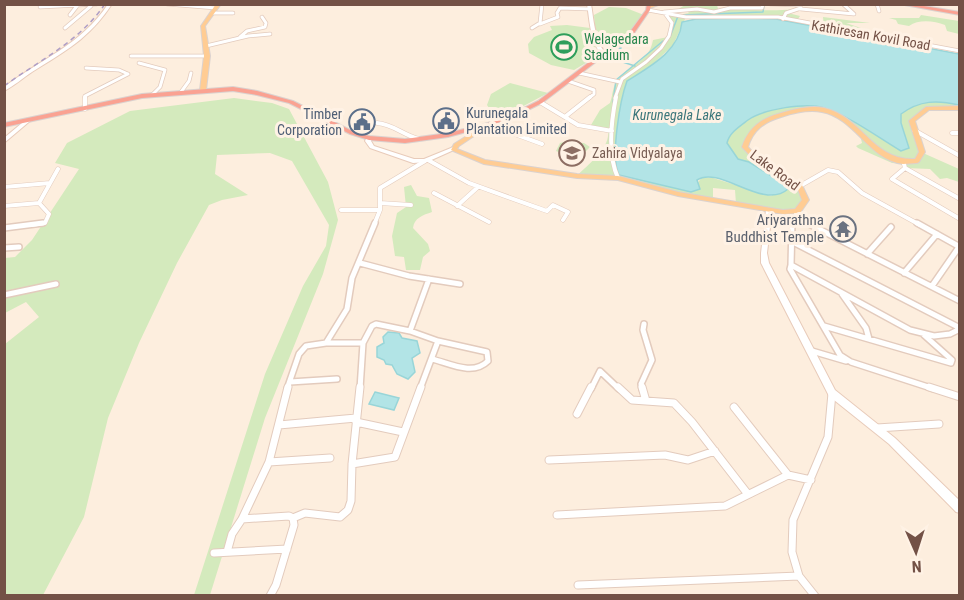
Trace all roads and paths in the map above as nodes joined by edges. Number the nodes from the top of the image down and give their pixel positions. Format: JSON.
{"nodes":[{"id":1,"x":97,"y":4,"type":"edge"},
{"id":2,"x":110,"y":4,"type":"edge"},
{"id":3,"x":167,"y":4,"type":"edge"},
{"id":4,"x":542,"y":4,"type":"edge"},
{"id":5,"x":659,"y":4,"type":"edge"},
{"id":6,"x":730,"y":4,"type":"edge"},
{"id":7,"x":763,"y":4,"type":"edge"},
{"id":8,"x":770,"y":4,"type":"edge"},
{"id":9,"x":843,"y":4,"type":"edge"},
{"id":10,"x":877,"y":4,"type":"edge"},
{"id":11,"x":901,"y":4,"type":"edge"},
{"id":12,"x":92,"y":5,"type":"edge"},
{"id":13,"x":39,"y":6,"type":"dead end"},
{"id":14,"x":48,"y":6,"type":"edge"},
{"id":15,"x":77,"y":6,"type":"edge"},
{"id":16,"x":800,"y":6,"type":"edge"},
{"id":17,"x":590,"y":7,"type":"edge"},
{"id":18,"x":650,"y":7,"type":"edge"},
{"id":19,"x":749,"y":7,"type":"dead end"},
{"id":20,"x":931,"y":7,"type":"edge"},
{"id":21,"x":216,"y":9,"type":"edge"},
{"id":22,"x":879,"y":11,"type":"dead end"},
{"id":23,"x":664,"y":12,"type":"junction"},
{"id":24,"x":232,"y":13,"type":"dead end"},
{"id":25,"x":960,"y":14,"type":"edge"},
{"id":26,"x":70,"y":15,"type":"dead end"},
{"id":27,"x":262,"y":17,"type":"dead end"},
{"id":28,"x":783,"y":19,"type":"junction"},
{"id":29,"x":540,"y":24,"type":"junction"},
{"id":30,"x":65,"y":28,"type":"dead end"},
{"id":31,"x":532,"y":28,"type":"dead end"},
{"id":32,"x":270,"y":34,"type":"dead end"},
{"id":33,"x":239,"y":38,"type":"junction"},
{"id":34,"x":206,"y":46,"type":"junction"},
{"id":35,"x":960,"y":51,"type":"edge"},
{"id":36,"x":152,"y":54,"type":"junction"},
{"id":37,"x":605,"y":55,"type":"junction"},
{"id":38,"x":131,"y":56,"type":"dead end"},
{"id":39,"x":207,"y":56,"type":"junction"},
{"id":40,"x":86,"y":68,"type":"dead end"},
{"id":41,"x":191,"y":73,"type":"dead end"},
{"id":42,"x":581,"y":73,"type":"junction"},
{"id":43,"x":617,"y":81,"type":"junction"},
{"id":44,"x":570,"y":82,"type":"junction"},
{"id":45,"x":4,"y":90,"type":"edge"},
{"id":46,"x":203,"y":91,"type":"junction"},
{"id":47,"x":181,"y":92,"type":"junction"},
{"id":48,"x":161,"y":94,"type":"junction"},
{"id":49,"x":152,"y":95,"type":"junction"},
{"id":50,"x":541,"y":103,"type":"junction"},
{"id":51,"x":960,"y":108,"type":"edge"},
{"id":52,"x":85,"y":109,"type":"junction"},
{"id":53,"x":566,"y":116,"type":"junction"},
{"id":54,"x":28,"y":120,"type":"junction"},
{"id":55,"x":377,"y":123,"type":"dead end"},
{"id":56,"x":4,"y":125,"type":"edge"},
{"id":57,"x":493,"y":126,"type":"junction"},
{"id":58,"x":475,"y":130,"type":"junction"},
{"id":59,"x":914,"y":130,"type":"junction"},
{"id":60,"x":612,"y":131,"type":"junction"},
{"id":61,"x":952,"y":133,"type":"dead end"},
{"id":62,"x":960,"y":133,"type":"edge"},
{"id":63,"x":418,"y":139,"type":"junction"},
{"id":64,"x":369,"y":140,"type":"junction"},
{"id":65,"x":4,"y":141,"type":"edge"},
{"id":66,"x":542,"y":144,"type":"dead end"},
{"id":67,"x":453,"y":148,"type":"junction"},
{"id":68,"x":960,"y":156,"type":"edge"},
{"id":69,"x":427,"y":160,"type":"junction"},
{"id":70,"x":904,"y":166,"type":"junction"},
{"id":71,"x":58,"y":170,"type":"dead end"},
{"id":72,"x":618,"y":178,"type":"junction"},
{"id":73,"x":50,"y":183,"type":"junction"},
{"id":74,"x":800,"y":186,"type":"junction"},
{"id":75,"x":4,"y":187,"type":"edge"},
{"id":76,"x":478,"y":187,"type":"junction"},
{"id":77,"x":434,"y":193,"type":"dead end"},
{"id":78,"x":960,"y":199,"type":"edge"},
{"id":79,"x":380,"y":203,"type":"junction"},
{"id":80,"x":39,"y":204,"type":"junction"},
{"id":81,"x":411,"y":205,"type":"dead end"},
{"id":82,"x":4,"y":206,"type":"edge"},
{"id":83,"x":457,"y":206,"type":"junction"},
{"id":84,"x":340,"y":210,"type":"dead end"},
{"id":85,"x":380,"y":210,"type":"junction"},
{"id":86,"x":769,"y":210,"type":"junction"},
{"id":87,"x":796,"y":214,"type":"junction"},
{"id":88,"x":960,"y":219,"type":"edge"},
{"id":89,"x":563,"y":220,"type":"dead end"},
{"id":90,"x":489,"y":222,"type":"dead end"},
{"id":91,"x":891,"y":227,"type":"dead end"},
{"id":92,"x":4,"y":228,"type":"edge"},
{"id":93,"x":937,"y":234,"type":"junction"},
{"id":94,"x":791,"y":241,"type":"junction"},
{"id":95,"x":19,"y":246,"type":"dead end"},
{"id":96,"x":959,"y":247,"type":"edge"},
{"id":97,"x":4,"y":248,"type":"edge"},
{"id":98,"x":867,"y":254,"type":"junction"},
{"id":99,"x":360,"y":263,"type":"junction"},
{"id":100,"x":791,"y":264,"type":"junction"},
{"id":101,"x":904,"y":273,"type":"junction"},
{"id":102,"x":429,"y":279,"type":"junction"},
{"id":103,"x":56,"y":284,"type":"dead end"},
{"id":104,"x":460,"y":284,"type":"dead end"},
{"id":105,"x":932,"y":286,"type":"junction"},
{"id":106,"x":841,"y":292,"type":"junction"},
{"id":107,"x":4,"y":295,"type":"edge"},
{"id":108,"x":960,"y":302,"type":"edge"},
{"id":109,"x":644,"y":324,"type":"dead end"},
{"id":110,"x":824,"y":326,"type":"junction"},
{"id":111,"x":960,"y":328,"type":"edge"},
{"id":112,"x":410,"y":331,"type":"junction"},
{"id":113,"x":923,"y":334,"type":"junction"},
{"id":114,"x":869,"y":339,"type":"junction"},
{"id":115,"x":438,"y":341,"type":"junction"},
{"id":116,"x":326,"y":343,"type":"junction"},
{"id":117,"x":363,"y":343,"type":"junction"},
{"id":118,"x":812,"y":351,"type":"junction"},
{"id":119,"x":432,"y":359,"type":"junction"},
{"id":120,"x":856,"y":364,"type":"junction"},
{"id":121,"x":337,"y":379,"type":"dead end"},
{"id":122,"x":290,"y":382,"type":"junction"},
{"id":123,"x":832,"y":393,"type":"junction"},
{"id":124,"x":960,"y":397,"type":"edge"},
{"id":125,"x":646,"y":401,"type":"junction"},
{"id":126,"x":734,"y":407,"type":"dead end"},
{"id":127,"x":577,"y":414,"type":"dead end"},
{"id":128,"x":356,"y":420,"type":"junction"},
{"id":129,"x":939,"y":424,"type":"dead end"},
{"id":130,"x":279,"y":425,"type":"junction"},
{"id":131,"x":877,"y":428,"type":"junction"},
{"id":132,"x":403,"y":432,"type":"junction"},
{"id":133,"x":715,"y":452,"type":"junction"},
{"id":134,"x":330,"y":458,"type":"dead end"},
{"id":135,"x":549,"y":460,"type":"dead end"},
{"id":136,"x":269,"y":462,"type":"junction"},
{"id":137,"x":352,"y":464,"type":"junction"},
{"id":138,"x":788,"y":475,"type":"junction"},
{"id":139,"x":811,"y":480,"type":"junction"},
{"id":140,"x":747,"y":494,"type":"junction"},
{"id":141,"x":958,"y":504,"type":"edge"},
{"id":142,"x":557,"y":515,"type":"dead end"},
{"id":143,"x":293,"y":518,"type":"junction"},
{"id":144,"x":242,"y":519,"type":"junction"},
{"id":145,"x":287,"y":549,"type":"junction"},
{"id":146,"x":227,"y":552,"type":"junction"},
{"id":147,"x":214,"y":553,"type":"dead end"},
{"id":148,"x":799,"y":576,"type":"junction"},
{"id":149,"x":578,"y":585,"type":"dead end"},
{"id":150,"x":270,"y":596,"type":"edge"},
{"id":151,"x":815,"y":596,"type":"edge"}],
"edges":[{"from":1,"to":12,"type":"street"},
{"from":2,"to":45,"type":"street"},
{"from":3,"to":21,"type":"street"},
{"from":4,"to":29,"type":"street"},
{"from":5,"to":18,"type":"main road"},
{"from":6,"to":19,"type":"street"},
{"from":7,"to":23,"type":"street"},
{"from":8,"to":16,"type":"street"},
{"from":9,"to":16,"type":"street"},
{"from":10,"to":22,"type":"street"},
{"from":11,"to":20,"type":"highway"},
{"from":12,"to":15,"type":"street"},
{"from":12,"to":30,"type":"street"},
{"from":13,"to":14,"type":"street"},
{"from":14,"to":15,"type":"street"},
{"from":15,"to":26,"type":"street"},
{"from":16,"to":28,"type":"street","name":"Kathiresan Kovil Road"},
{"from":17,"to":29,"type":"street"},
{"from":17,"to":37,"type":"street"},
{"from":18,"to":23,"type":"street"},
{"from":18,"to":37,"type":"highway"},
{"from":20,"to":25,"type":"highway"},
{"from":21,"to":24,"type":"street"},
{"from":21,"to":34,"type":"main road"},
{"from":23,"to":28,"type":"street","name":"Kathiresan Kovil Road"},
{"from":23,"to":43,"type":"street"},
{"from":27,"to":33,"type":"street"},
{"from":28,"to":35,"type":"street","name":"Kathiresan Kovil Road"},
{"from":29,"to":31,"type":"street"},
{"from":32,"to":33,"type":"street"},
{"from":33,"to":34,"type":"street"},
{"from":34,"to":39,"type":"main road"},
{"from":36,"to":38,"type":"street"},
{"from":36,"to":39,"type":"street"},
{"from":36,"to":49,"type":"street"},
{"from":37,"to":42,"type":"highway"},
{"from":39,"to":46,"type":"main road"},
{"from":40,"to":52,"type":"street"},
{"from":41,"to":47,"type":"street"},
{"from":42,"to":43,"type":"street"},
{"from":42,"to":44,"type":"highway"},
{"from":43,"to":60,"type":"street"},
{"from":44,"to":50,"type":"highway"},
{"from":44,"to":53,"type":"street"},
{"from":46,"to":47,"type":"highway"},
{"from":46,"to":48,"type":"highway"},
{"from":46,"to":64,"type":"highway"},
{"from":47,"to":48,"type":"highway"},
{"from":48,"to":49,"type":"highway"},
{"from":49,"to":52,"type":"highway"},
{"from":50,"to":53,"type":"street"},
{"from":50,"to":57,"type":"highway"},
{"from":50,"to":58,"type":"highway"},
{"from":51,"to":59,"type":"main road"},
{"from":52,"to":54,"type":"highway"},
{"from":53,"to":60,"type":"street"},
{"from":54,"to":56,"type":"highway"},
{"from":54,"to":65,"type":"street"},
{"from":55,"to":63,"type":"street"},
{"from":57,"to":58,"type":"highway"},
{"from":57,"to":66,"type":"street"},
{"from":58,"to":63,"type":"highway"},
{"from":58,"to":64,"type":"highway"},
{"from":58,"to":67,"type":"main road"},
{"from":59,"to":68,"type":"street"},
{"from":59,"to":70,"type":"main road"},
{"from":60,"to":72,"type":"street"},
{"from":61,"to":62,"type":"street"},
{"from":63,"to":64,"type":"highway"},
{"from":64,"to":69,"type":"street"},
{"from":67,"to":69,"type":"street"},
{"from":67,"to":72,"type":"main road","name":"Lake Road"},
{"from":69,"to":76,"type":"street"},
{"from":69,"to":79,"type":"street"},
{"from":70,"to":74,"type":"main road","name":"Lake Road"},
{"from":70,"to":78,"type":"street"},
{"from":70,"to":88,"type":"street"},
{"from":71,"to":73,"type":"street"},
{"from":72,"to":86,"type":"main road","name":"Lake Road"},
{"from":73,"to":75,"type":"street"},
{"from":73,"to":80,"type":"street"},
{"from":74,"to":87,"type":"main road","name":"Lake Road"},
{"from":74,"to":93,"type":"street"},
{"from":76,"to":83,"type":"street"},
{"from":76,"to":89,"type":"street"},
{"from":77,"to":83,"type":"street"},
{"from":79,"to":81,"type":"street"},
{"from":79,"to":85,"type":"street"},
{"from":80,"to":82,"type":"street"},
{"from":80,"to":92,"type":"street"},
{"from":83,"to":90,"type":"street"},
{"from":84,"to":85,"type":"street"},
{"from":85,"to":99,"type":"street"},
{"from":86,"to":87,"type":"main road","name":"Lake Road"},
{"from":86,"to":118,"type":"street"},
{"from":87,"to":94,"type":"street"},
{"from":87,"to":98,"type":"street"},
{"from":91,"to":98,"type":"street"},
{"from":93,"to":96,"type":"street"},
{"from":93,"to":101,"type":"street"},
{"from":94,"to":100,"type":"street"},
{"from":94,"to":111,"type":"street"},
{"from":95,"to":97,"type":"street"},
{"from":96,"to":105,"type":"street"},
{"from":98,"to":101,"type":"street"},
{"from":99,"to":102,"type":"street"},
{"from":99,"to":116,"type":"street"},
{"from":100,"to":106,"type":"street"},
{"from":100,"to":110,"type":"street"},
{"from":101,"to":105,"type":"street"},
{"from":102,"to":104,"type":"street"},
{"from":102,"to":112,"type":"street"},
{"from":103,"to":107,"type":"street"},
{"from":105,"to":108,"type":"street"},
{"from":106,"to":113,"type":"street"},
{"from":106,"to":114,"type":"street"},
{"from":109,"to":125,"type":"street"},
{"from":110,"to":114,"type":"street"},
{"from":110,"to":120,"type":"street"},
{"from":111,"to":113,"type":"street"},
{"from":112,"to":115,"type":"street"},
{"from":112,"to":117,"type":"street"},
{"from":113,"to":114,"type":"street"},
{"from":115,"to":119,"type":"street"},
{"from":115,"to":119,"type":"street"},
{"from":116,"to":117,"type":"street"},
{"from":116,"to":122,"type":"street"},
{"from":117,"to":128,"type":"street"},
{"from":118,"to":120,"type":"street"},
{"from":118,"to":123,"type":"street"},
{"from":119,"to":132,"type":"street"},
{"from":120,"to":124,"type":"street"},
{"from":121,"to":122,"type":"street"},
{"from":122,"to":130,"type":"street"},
{"from":123,"to":131,"type":"street"},
{"from":123,"to":139,"type":"street"},
{"from":125,"to":127,"type":"street"},
{"from":125,"to":133,"type":"street"},
{"from":126,"to":138,"type":"street"},
{"from":128,"to":130,"type":"street"},
{"from":128,"to":132,"type":"street"},
{"from":128,"to":137,"type":"street"},
{"from":129,"to":131,"type":"street"},
{"from":130,"to":136,"type":"street"},
{"from":131,"to":141,"type":"street"},
{"from":132,"to":137,"type":"street"},
{"from":133,"to":135,"type":"street"},
{"from":133,"to":140,"type":"street"},
{"from":134,"to":136,"type":"street"},
{"from":136,"to":144,"type":"street"},
{"from":137,"to":143,"type":"street"},
{"from":138,"to":139,"type":"street"},
{"from":138,"to":140,"type":"street"},
{"from":139,"to":148,"type":"street"},
{"from":140,"to":142,"type":"street"},
{"from":143,"to":144,"type":"street"},
{"from":143,"to":145,"type":"street"},
{"from":144,"to":146,"type":"street"},
{"from":145,"to":146,"type":"street"},
{"from":145,"to":150,"type":"street"},
{"from":146,"to":147,"type":"street"},
{"from":148,"to":149,"type":"street"},
{"from":148,"to":151,"type":"street"}]}
